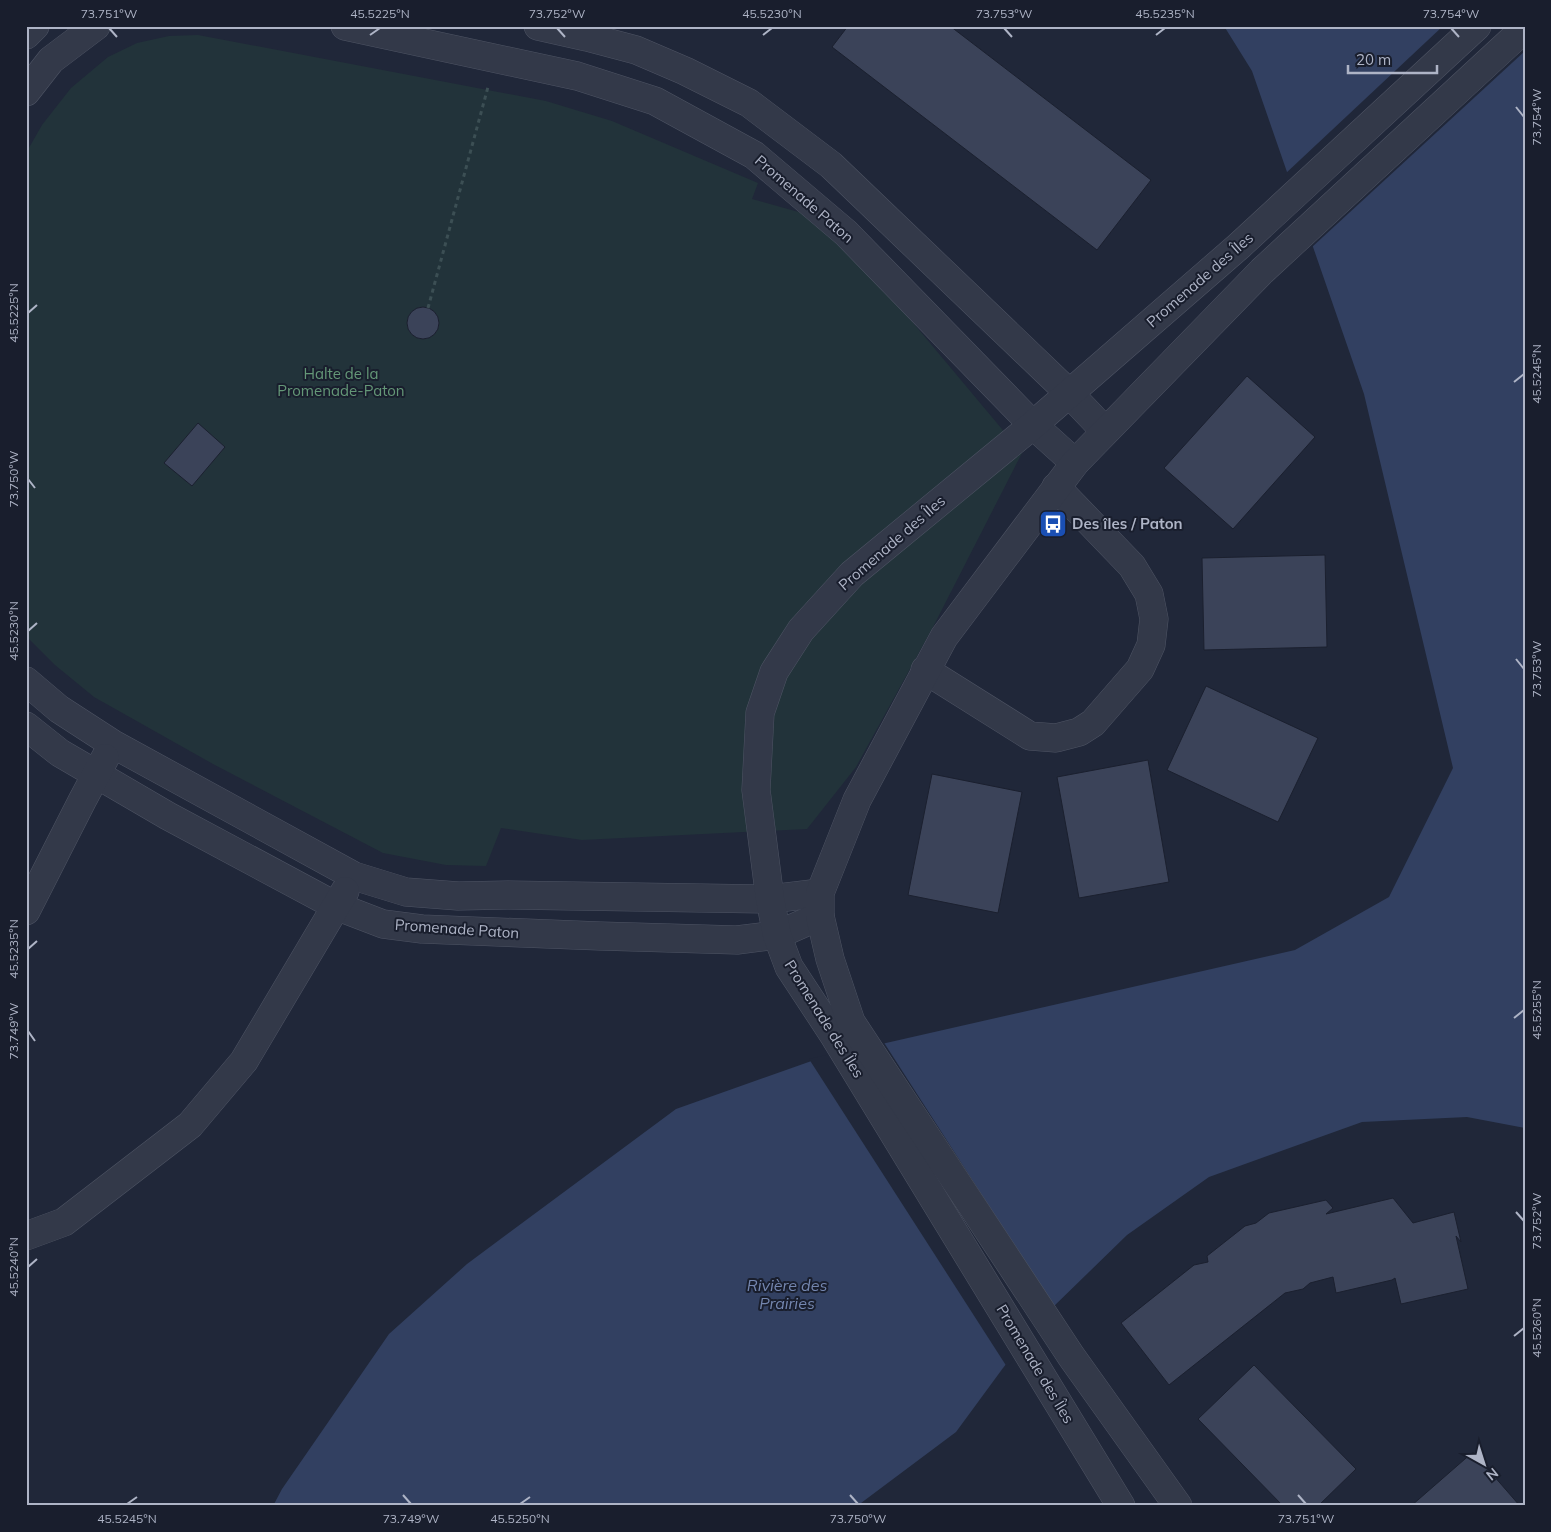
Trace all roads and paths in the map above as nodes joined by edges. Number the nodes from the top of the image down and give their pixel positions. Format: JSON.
{"nodes":[{"id":1,"x":35,"y":26,"type":"edge"},
{"id":2,"x":96,"y":26,"type":"edge"},
{"id":3,"x":345,"y":26,"type":"edge"},
{"id":4,"x":538,"y":26,"type":"edge"},
{"id":5,"x":1477,"y":26,"type":"edge"},
{"id":6,"x":1525,"y":28,"type":"edge"},
{"id":7,"x":588,"y":31,"type":"edge"},
{"id":8,"x":26,"y":35,"type":"edge"},
{"id":9,"x":496,"y":57,"type":"junction"},
{"id":10,"x":577,"y":76,"type":"junction"},
{"id":11,"x":26,"y":92,"type":"edge"},
{"id":12,"x":428,"y":308,"type":"dead end"},
{"id":13,"x":1069,"y":393,"type":"junction"},
{"id":14,"x":1032,"y":424,"type":"junction"},
{"id":15,"x":1105,"y":431,"type":"junction"},
{"id":16,"x":1075,"y":463,"type":"junction"},
{"id":17,"x":1056,"y":488,"type":"junction"},
{"id":18,"x":925,"y":670,"type":"junction"},
{"id":19,"x":26,"y":681,"type":"edge"},
{"id":20,"x":26,"y":726,"type":"edge"},
{"id":21,"x":113,"y":744,"type":"junction"},
{"id":22,"x":96,"y":775,"type":"junction"},
{"id":23,"x":354,"y":876,"type":"junction"},
{"id":24,"x":770,"y":899,"type":"junction"},
{"id":25,"x":820,"y":904,"type":"junction"},
{"id":26,"x":336,"y":906,"type":"junction"},
{"id":27,"x":26,"y":911,"type":"edge"},
{"id":28,"x":777,"y":935,"type":"junction"},
{"id":29,"x":842,"y":1028,"type":"junction"},
{"id":30,"x":26,"y":1236,"type":"edge"},
{"id":31,"x":1121,"y":1506,"type":"edge"},
{"id":32,"x":1178,"y":1506,"type":"edge"}],
"edges":[{"from":1,"to":8,"type":"street"},
{"from":2,"to":11,"type":"street"},
{"from":3,"to":9,"type":"street","name":"Promenade Paton"},
{"from":4,"to":7,"type":"street"},
{"from":5,"to":13,"type":"street","name":"Promenade des Îles"},
{"from":6,"to":15,"type":"street"},
{"from":7,"to":10,"type":"street"},
{"from":7,"to":13,"type":"street"},
{"from":9,"to":10,"type":"street","name":"Promenade Paton"},
{"from":9,"to":12,"type":"path"},
{"from":10,"to":14,"type":"street","name":"Promenade Paton"},
{"from":13,"to":14,"type":"street","name":"Promenade des Îles"},
{"from":13,"to":15,"type":"street"},
{"from":14,"to":16,"type":"street","name":"Promenade Paton"},
{"from":14,"to":24,"type":"street","name":"Promenade des Îles"},
{"from":15,"to":16,"type":"street"},
{"from":16,"to":17,"type":"street"},
{"from":17,"to":18,"type":"street"},
{"from":17,"to":18,"type":"street"},
{"from":18,"to":25,"type":"street"},
{"from":19,"to":21,"type":"street"},
{"from":20,"to":22,"type":"street","name":"Promenade Paton"},
{"from":21,"to":22,"type":"street"},
{"from":21,"to":23,"type":"street"},
{"from":22,"to":26,"type":"street","name":"Promenade Paton"},
{"from":22,"to":27,"type":"street"},
{"from":23,"to":24,"type":"street"},
{"from":23,"to":26,"type":"street"},
{"from":24,"to":25,"type":"street"},
{"from":24,"to":28,"type":"street","name":"Promenade des Îles"},
{"from":25,"to":28,"type":"street","name":"Promenade Paton"},
{"from":25,"to":29,"type":"street","name":"Promenade des Îles"},
{"from":26,"to":28,"type":"street","name":"Promenade Paton"},
{"from":26,"to":30,"type":"street"},
{"from":28,"to":29,"type":"street","name":"Promenade des Îles"},
{"from":29,"to":31,"type":"street","name":"Promenade des Îles"},
{"from":29,"to":32,"type":"street","name":"Promenade des Îles"}]}
